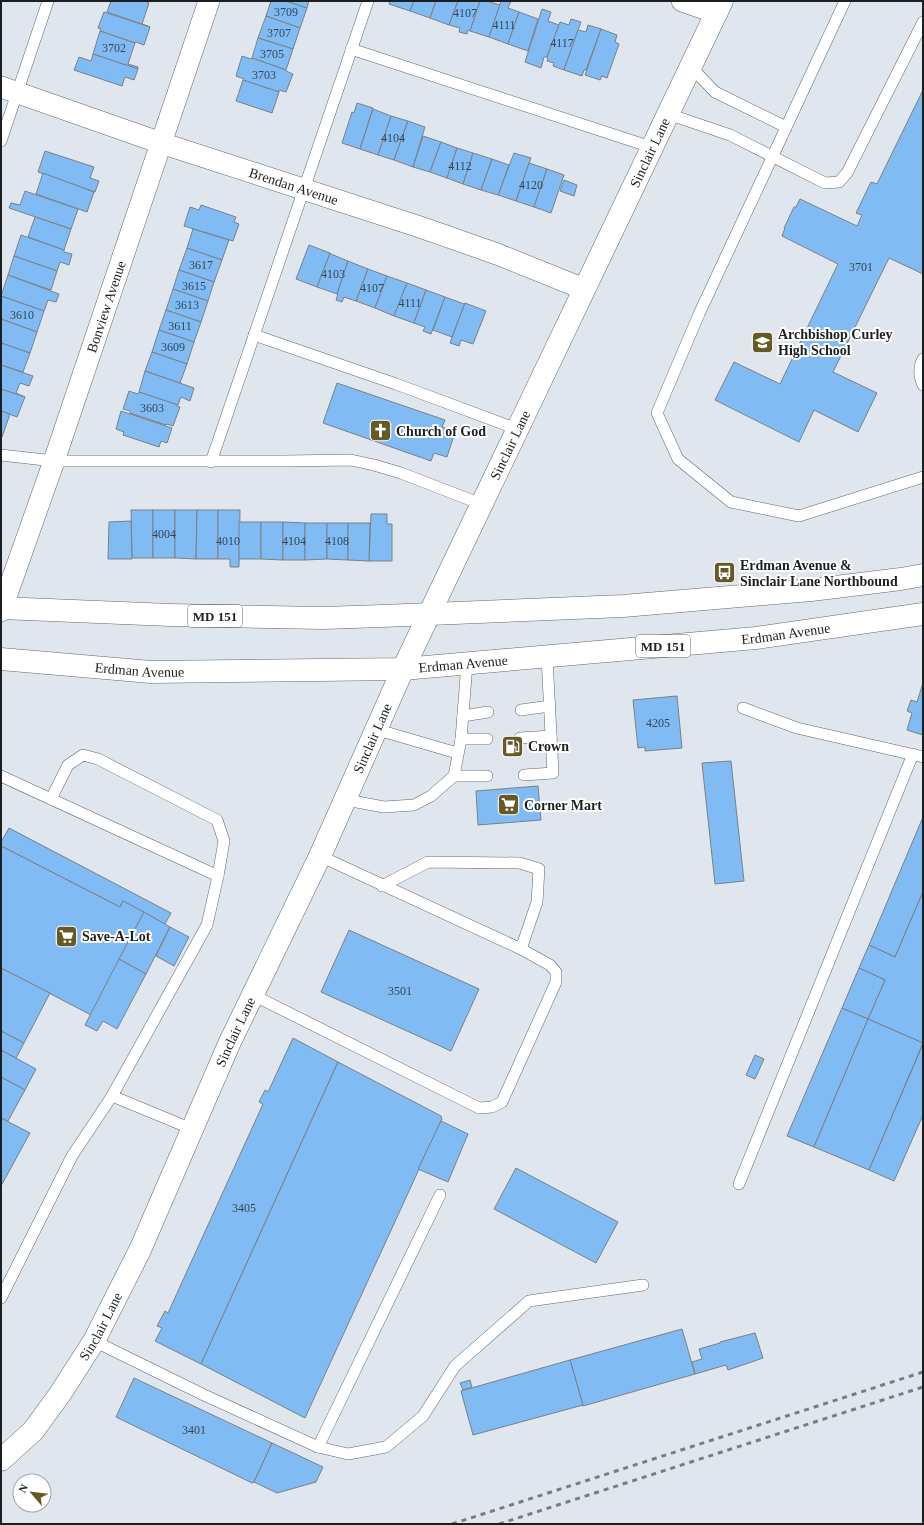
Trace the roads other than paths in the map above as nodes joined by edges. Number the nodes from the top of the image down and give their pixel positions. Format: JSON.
{"nodes":[{"id":1,"x":48,"y":1,"type":"edge"},
{"id":2,"x":209,"y":1,"type":"edge"},
{"id":3,"x":368,"y":1,"type":"edge"},
{"id":4,"x":682,"y":1,"type":"edge"},
{"id":5,"x":846,"y":1,"type":"edge"},
{"id":6,"x":719,"y":7,"type":"edge"},
{"id":7,"x":923,"y":22,"type":"edge"},
{"id":8,"x":351,"y":49,"type":"junction"},
{"id":9,"x":691,"y":67,"type":"junction"},
{"id":10,"x":9,"y":90,"type":"edge"},
{"id":11,"x":668,"y":114,"type":"junction"},
{"id":12,"x":786,"y":127,"type":"junction"},
{"id":13,"x":1,"y":141,"type":"edge"},
{"id":14,"x":161,"y":143,"type":"junction"},
{"id":15,"x":651,"y":147,"type":"junction"},
{"id":16,"x":772,"y":157,"type":"junction"},
{"id":17,"x":304,"y":188,"type":"junction"},
{"id":18,"x":584,"y":288,"type":"junction"},
{"id":19,"x":254,"y":335,"type":"junction"},
{"id":20,"x":923,"y":359,"type":"edge"},
{"id":21,"x":923,"y":385,"type":"edge"},
{"id":22,"x":517,"y":429,"type":"junction"},
{"id":23,"x":1,"y":455,"type":"edge"},
{"id":24,"x":54,"y":461,"type":"junction"},
{"id":25,"x":211,"y":462,"type":"junction"},
{"id":26,"x":923,"y":477,"type":"edge"},
{"id":27,"x":481,"y":504,"type":"junction"},
{"id":28,"x":923,"y":575,"type":"edge"},
{"id":29,"x":1,"y":609,"type":"edge"},
{"id":30,"x":429,"y":614,"type":"junction"},
{"id":31,"x":923,"y":614,"type":"edge"},
{"id":32,"x":547,"y":657,"type":"junction"},
{"id":33,"x":1,"y":659,"type":"edge"},
{"id":34,"x":467,"y":664,"type":"junction"},
{"id":35,"x":403,"y":669,"type":"junction"},
{"id":36,"x":550,"y":706,"type":"junction"},
{"id":37,"x":743,"y":708,"type":"dead end"},
{"id":38,"x":521,"y":710,"type":"dead end"},
{"id":39,"x":488,"y":712,"type":"dead end"},
{"id":40,"x":463,"y":716,"type":"junction"},
{"id":41,"x":375,"y":729,"type":"junction"},
{"id":42,"x":551,"y":736,"type":"junction"},
{"id":43,"x":520,"y":738,"type":"dead end"},
{"id":44,"x":461,"y":739,"type":"junction"},
{"id":45,"x":487,"y":739,"type":"dead end"},
{"id":46,"x":457,"y":752,"type":"junction"},
{"id":47,"x":918,"y":756,"type":"edge"},
{"id":48,"x":524,"y":775,"type":"dead end"},
{"id":49,"x":1,"y":776,"type":"edge"},
{"id":50,"x":454,"y":776,"type":"junction"},
{"id":51,"x":488,"y":776,"type":"dead end"},
{"id":52,"x":51,"y":799,"type":"junction"},
{"id":53,"x":346,"y":800,"type":"junction"},
{"id":54,"x":320,"y":856,"type":"junction"},
{"id":55,"x":218,"y":876,"type":"junction"},
{"id":56,"x":382,"y":886,"type":"junction"},
{"id":57,"x":521,"y":949,"type":"junction"},
{"id":58,"x":253,"y":995,"type":"junction"},
{"id":59,"x":112,"y":1096,"type":"junction"},
{"id":60,"x":192,"y":1129,"type":"junction"},
{"id":61,"x":738,"y":1184,"type":"dead end"},
{"id":62,"x":440,"y":1195,"type":"dead end"},
{"id":63,"x":643,"y":1285,"type":"dead end"},
{"id":64,"x":1,"y":1298,"type":"edge"},
{"id":65,"x":94,"y":1341,"type":"junction"},
{"id":66,"x":318,"y":1447,"type":"junction"},
{"id":67,"x":1,"y":1460,"type":"edge"}],
"edges":[{"from":1,"to":10,"type":"lane"},
{"from":2,"to":14,"type":"street","name":"Bonview Avenue"},
{"from":3,"to":8,"type":"lane"},
{"from":4,"to":6,"type":"street"},
{"from":5,"to":12,"type":"lane"},
{"from":6,"to":9,"type":"main road","name":"Sinclair Lane"},
{"from":7,"to":16,"type":"lane"},
{"from":8,"to":15,"type":"lane"},
{"from":8,"to":17,"type":"lane"},
{"from":9,"to":11,"type":"main road","name":"Sinclair Lane"},
{"from":9,"to":12,"type":"lane"},
{"from":10,"to":13,"type":"lane"},
{"from":10,"to":14,"type":"street","name":"Brendan Avenue"},
{"from":11,"to":15,"type":"main road","name":"Sinclair Lane"},
{"from":11,"to":16,"type":"lane"},
{"from":12,"to":16,"type":"lane"},
{"from":14,"to":17,"type":"street","name":"Brendan Avenue"},
{"from":14,"to":24,"type":"street","name":"Bonview Avenue"},
{"from":15,"to":18,"type":"main road","name":"Sinclair Lane"},
{"from":16,"to":26,"type":"lane"},
{"from":17,"to":18,"type":"street","name":"Brendan Avenue"},
{"from":17,"to":19,"type":"lane"},
{"from":18,"to":22,"type":"main road","name":"Sinclair Lane"},
{"from":19,"to":22,"type":"lane"},
{"from":19,"to":25,"type":"lane"},
{"from":20,"to":21,"type":"lane"},
{"from":22,"to":27,"type":"main road","name":"Sinclair Lane"},
{"from":23,"to":24,"type":"lane"},
{"from":24,"to":25,"type":"lane"},
{"from":24,"to":29,"type":"street","name":"Bonview Avenue"},
{"from":25,"to":27,"type":"lane"},
{"from":27,"to":30,"type":"main road","name":"Sinclair Lane"},
{"from":28,"to":30,"type":"main road","number":"MD 151"},
{"from":29,"to":30,"type":"main road","number":"MD 151"},
{"from":30,"to":35,"type":"main road","name":"Sinclair Lane"},
{"from":31,"to":32,"type":"main road","name":"Erdman Avenue","number":"MD 151"},
{"from":32,"to":34,"type":"main road","name":"Erdman Avenue","number":"MD 151"},
{"from":32,"to":36,"type":"lane"},
{"from":33,"to":35,"type":"main road","name":"Erdman Avenue","number":"MD 151"},
{"from":34,"to":35,"type":"main road","name":"Erdman Avenue","number":"MD 151"},
{"from":34,"to":40,"type":"lane"},
{"from":35,"to":41,"type":"main road","name":"Sinclair Lane"},
{"from":36,"to":38,"type":"lane"},
{"from":36,"to":42,"type":"lane"},
{"from":37,"to":47,"type":"lane"},
{"from":39,"to":40,"type":"lane"},
{"from":40,"to":44,"type":"lane"},
{"from":41,"to":46,"type":"lane"},
{"from":41,"to":53,"type":"main road","name":"Sinclair Lane"},
{"from":42,"to":43,"type":"lane"},
{"from":42,"to":48,"type":"lane"},
{"from":44,"to":45,"type":"lane"},
{"from":44,"to":46,"type":"lane"},
{"from":46,"to":50,"type":"lane"},
{"from":47,"to":61,"type":"lane"},
{"from":49,"to":52,"type":"lane"},
{"from":50,"to":51,"type":"lane"},
{"from":50,"to":53,"type":"lane"},
{"from":52,"to":55,"type":"lane"},
{"from":52,"to":55,"type":"lane"},
{"from":53,"to":54,"type":"main road","name":"Sinclair Lane"},
{"from":54,"to":56,"type":"lane"},
{"from":54,"to":58,"type":"main road","name":"Sinclair Lane"},
{"from":55,"to":59,"type":"lane"},
{"from":56,"to":57,"type":"lane"},
{"from":56,"to":57,"type":"lane"},
{"from":57,"to":58,"type":"lane"},
{"from":58,"to":60,"type":"main road","name":"Sinclair Lane"},
{"from":59,"to":60,"type":"lane"},
{"from":59,"to":64,"type":"lane"},
{"from":60,"to":65,"type":"main road","name":"Sinclair Lane"},
{"from":62,"to":66,"type":"lane"},
{"from":63,"to":66,"type":"lane"},
{"from":65,"to":66,"type":"lane"},
{"from":65,"to":67,"type":"main road","name":"Sinclair Lane"}]}
